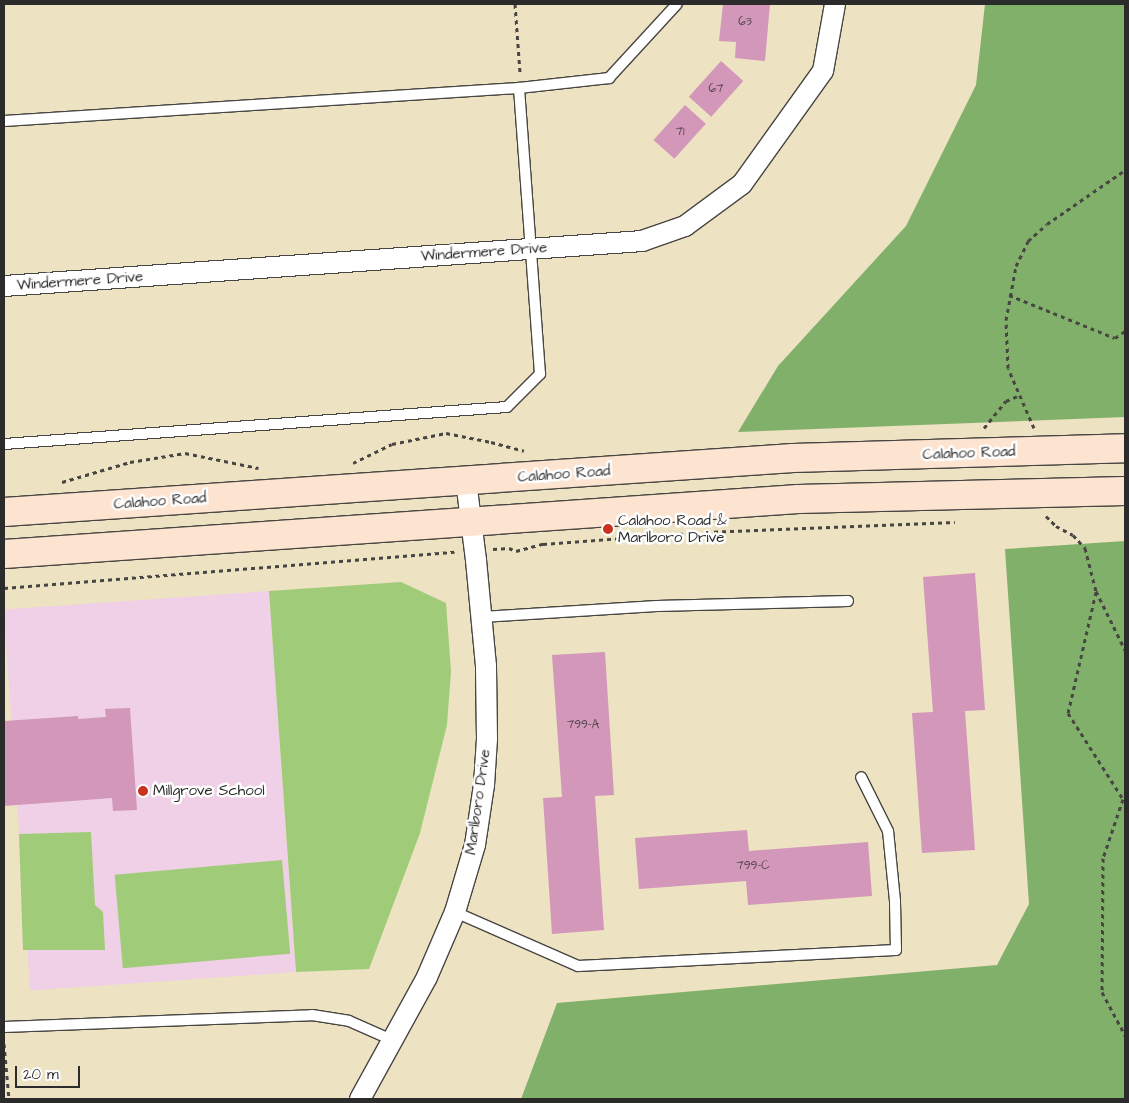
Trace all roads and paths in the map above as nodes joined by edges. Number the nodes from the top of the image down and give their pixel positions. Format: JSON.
{"nodes":[{"id":1,"x":515,"y":4,"type":"edge"},
{"id":2,"x":677,"y":4,"type":"edge"},
{"id":3,"x":835,"y":4,"type":"edge"},
{"id":4,"x":519,"y":88,"type":"junction"},
{"id":5,"x":4,"y":121,"type":"edge"},
{"id":6,"x":1125,"y":170,"type":"edge"},
{"id":7,"x":531,"y":249,"type":"junction"},
{"id":8,"x":4,"y":286,"type":"edge"},
{"id":9,"x":1009,"y":295,"type":"junction"},
{"id":10,"x":1125,"y":331,"type":"edge"},
{"id":11,"x":1020,"y":395,"type":"junction"},
{"id":12,"x":1034,"y":427,"type":"dead end"},
{"id":13,"x":975,"y":428,"type":"dead end"},
{"id":14,"x":4,"y":444,"type":"edge"},
{"id":15,"x":1125,"y":448,"type":"edge"},
{"id":16,"x":526,"y":451,"type":"dead end"},
{"id":17,"x":344,"y":466,"type":"dead end"},
{"id":18,"x":261,"y":469,"type":"dead end"},
{"id":19,"x":466,"y":481,"type":"junction"},
{"id":20,"x":58,"y":483,"type":"dead end"},
{"id":21,"x":1125,"y":491,"type":"edge"},
{"id":22,"x":4,"y":512,"type":"edge"},
{"id":23,"x":1046,"y":516,"type":"junction"},
{"id":24,"x":1056,"y":516,"type":"dead end"},
{"id":25,"x":1037,"y":517,"type":"dead end"},
{"id":26,"x":472,"y":522,"type":"junction"},
{"id":27,"x":959,"y":522,"type":"dead end"},
{"id":28,"x":475,"y":551,"type":"junction"},
{"id":29,"x":4,"y":554,"type":"edge"},
{"id":30,"x":4,"y":588,"type":"edge"},
{"id":31,"x":1096,"y":591,"type":"junction"},
{"id":32,"x":848,"y":601,"type":"dead end"},
{"id":33,"x":482,"y":617,"type":"junction"},
{"id":34,"x":1125,"y":650,"type":"edge"},
{"id":35,"x":861,"y":777,"type":"dead end"},
{"id":36,"x":455,"y":912,"type":"junction"},
{"id":37,"x":4,"y":1027,"type":"edge"},
{"id":38,"x":1125,"y":1035,"type":"edge"},
{"id":39,"x":392,"y":1040,"type":"junction"},
{"id":40,"x":4,"y":1044,"type":"edge"},
{"id":41,"x":9,"y":1099,"type":"edge"},
{"id":42,"x":360,"y":1099,"type":"edge"}],
"edges":[{"from":1,"to":4,"type":"path"},
{"from":2,"to":4,"type":"lane"},
{"from":3,"to":7,"type":"street","name":"Windermere Drive"},
{"from":4,"to":5,"type":"lane"},
{"from":4,"to":7,"type":"lane"},
{"from":6,"to":9,"type":"path"},
{"from":7,"to":8,"type":"street","name":"Windermere Drive"},
{"from":7,"to":14,"type":"lane"},
{"from":9,"to":10,"type":"path"},
{"from":9,"to":11,"type":"path"},
{"from":11,"to":12,"type":"path"},
{"from":11,"to":13,"type":"path"},
{"from":15,"to":19,"type":"main road","name":"Calahoo Road"},
{"from":16,"to":17,"type":"path"},
{"from":18,"to":20,"type":"path"},
{"from":19,"to":22,"type":"main road","name":"Calahoo Road"},
{"from":19,"to":26,"type":"street","name":"Marlboro Drive"},
{"from":21,"to":26,"type":"main road"},
{"from":23,"to":24,"type":"path"},
{"from":23,"to":25,"type":"path"},
{"from":23,"to":31,"type":"path"},
{"from":26,"to":28,"type":"street","name":"Marlboro Drive"},
{"from":26,"to":29,"type":"main road"},
{"from":27,"to":28,"type":"path"},
{"from":28,"to":30,"type":"path"},
{"from":28,"to":33,"type":"street","name":"Marlboro Drive"},
{"from":31,"to":34,"type":"path"},
{"from":31,"to":38,"type":"path"},
{"from":32,"to":33,"type":"lane"},
{"from":33,"to":36,"type":"street","name":"Marlboro Drive"},
{"from":35,"to":36,"type":"lane"},
{"from":36,"to":39,"type":"street","name":"Marlboro Drive"},
{"from":37,"to":39,"type":"lane"},
{"from":39,"to":42,"type":"street","name":"Marlboro Drive"},
{"from":40,"to":41,"type":"path"}]}
